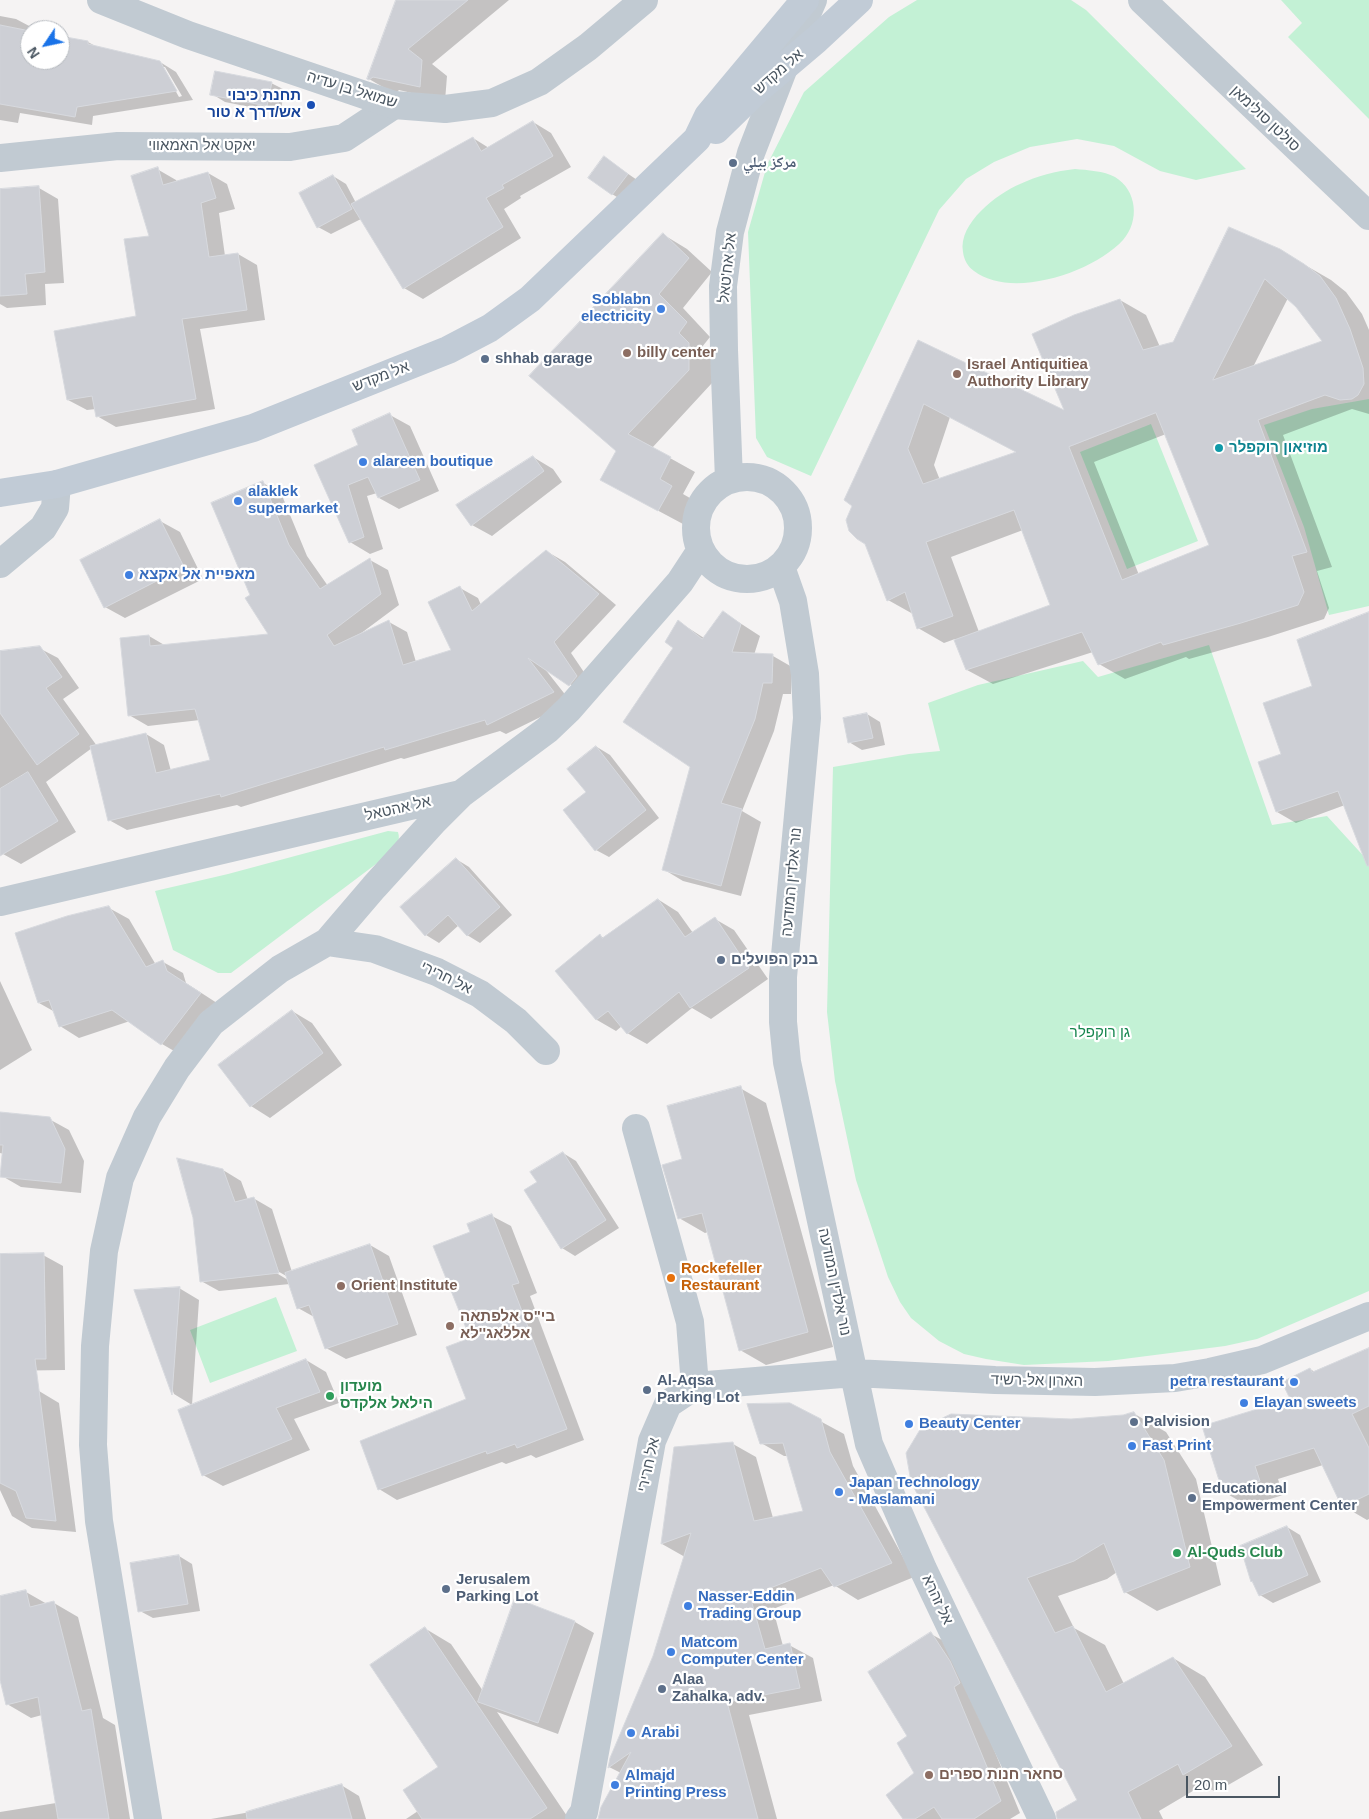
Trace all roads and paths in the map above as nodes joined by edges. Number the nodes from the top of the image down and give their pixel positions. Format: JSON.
{"nodes":[{"id":1,"x":101,"y":0,"type":"edge"},
{"id":2,"x":644,"y":0,"type":"edge"},
{"id":3,"x":805,"y":0,"type":"edge"},
{"id":4,"x":813,"y":0,"type":"edge"},
{"id":5,"x":859,"y":0,"type":"edge"},
{"id":6,"x":1130,"y":0,"type":"edge"},
{"id":7,"x":1142,"y":0,"type":"edge"},
{"id":8,"x":1162,"y":21,"type":"junction"},
{"id":9,"x":785,"y":65,"type":"junction"},
{"id":10,"x":394,"y":106,"type":"junction"},
{"id":11,"x":697,"y":139,"type":"junction"},
{"id":12,"x":0,"y":158,"type":"edge"},
{"id":13,"x":1369,"y":216,"type":"edge"},
{"id":14,"x":729,"y":480,"type":"junction"},
{"id":15,"x":57,"y":484,"type":"junction"},
{"id":16,"x":0,"y":493,"type":"edge"},
{"id":17,"x":700,"y":550,"type":"junction"},
{"id":18,"x":0,"y":564,"type":"edge"},
{"id":19,"x":781,"y":567,"type":"junction"},
{"id":20,"x":461,"y":794,"type":"junction"},
{"id":21,"x":0,"y":902,"type":"edge"},
{"id":22,"x":327,"y":942,"type":"junction"},
{"id":23,"x":546,"y":1051,"type":"dead end"},
{"id":24,"x":636,"y":1128,"type":"dead end"},
{"id":25,"x":1369,"y":1316,"type":"edge"},
{"id":26,"x":854,"y":1373,"type":"junction"},
{"id":27,"x":694,"y":1386,"type":"junction"},
{"id":28,"x":148,"y":1819,"type":"edge"},
{"id":29,"x":579,"y":1819,"type":"edge"},
{"id":30,"x":1042,"y":1819,"type":"edge"}],
"edges":[{"from":1,"to":10,"type":"street","name":"שמואל בן עדיה"},
{"from":2,"to":10,"type":"street","name":"שמואל בן עדיה"},
{"from":3,"to":11,"type":"main road","name":"אל מקדש"},
{"from":4,"to":9,"type":"street"},
{"from":5,"to":9,"type":"main road","name":"אל מקדש"},
{"from":6,"to":8,"type":"street","name":"סולטן סולימאן"},
{"from":7,"to":8,"type":"street","name":"סולטן סולימאן"},
{"from":8,"to":13,"type":"street","name":"סולטן סולימאן"},
{"from":9,"to":11,"type":"main road","name":"אל מקדש"},
{"from":9,"to":14,"type":"street","name":"אל אח'טאל"},
{"from":10,"to":12,"type":"street","name":"יאקט אל האמאווי"},
{"from":11,"to":15,"type":"main road","name":"אל מקדש"},
{"from":14,"to":17,"type":"street"},
{"from":14,"to":19,"type":"street"},
{"from":15,"to":16,"type":"main road","name":"אל מקדש"},
{"from":15,"to":18,"type":"street"},
{"from":17,"to":19,"type":"street"},
{"from":17,"to":20,"type":"street","name":"אל אהטאל"},
{"from":19,"to":26,"type":"street","name":"נור אלדין המודעה"},
{"from":20,"to":21,"type":"street","name":"אל אהטאל"},
{"from":20,"to":22,"type":"street"},
{"from":22,"to":23,"type":"street","name":"אל חרירי"},
{"from":22,"to":28,"type":"street"},
{"from":24,"to":27,"type":"street"},
{"from":25,"to":26,"type":"street","name":"הארון אל-רשיד"},
{"from":26,"to":27,"type":"street","name":"הארון אל-רשיד"},
{"from":26,"to":30,"type":"street","name":"אל זהרא"},
{"from":27,"to":29,"type":"street","name":"אל חרירי"}]}
